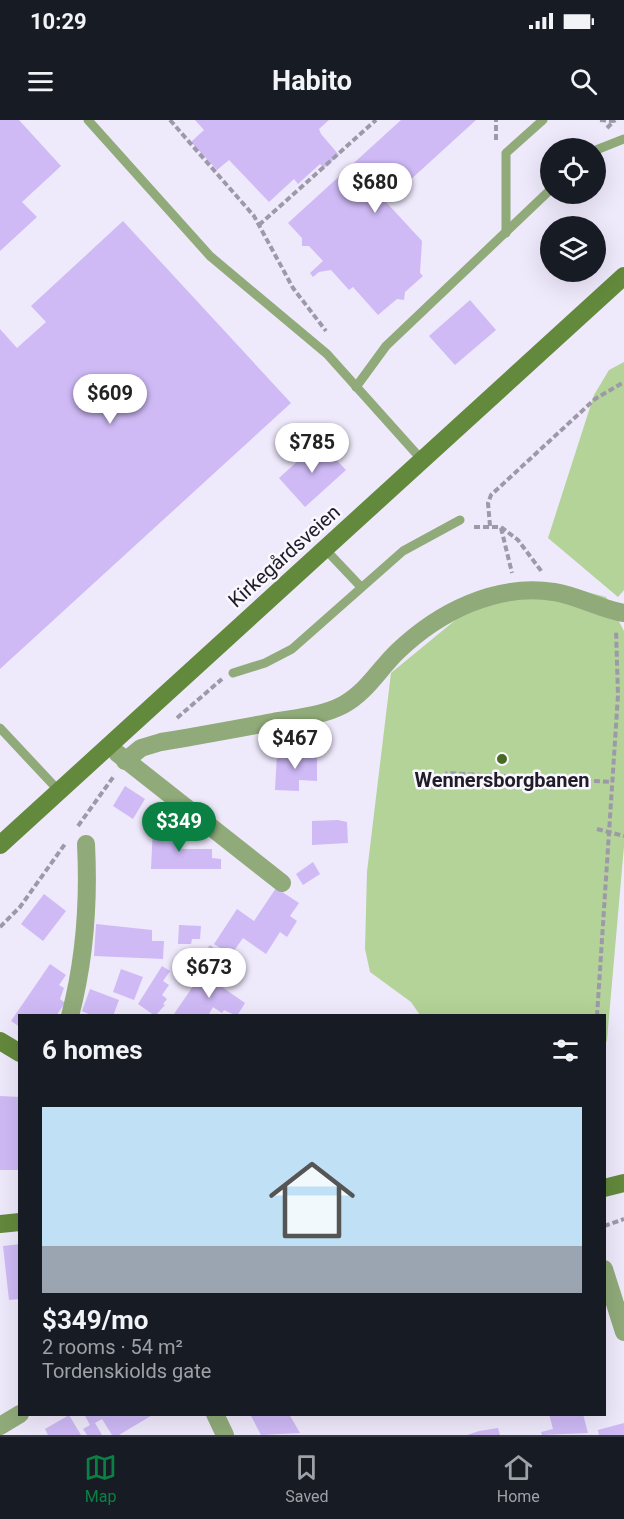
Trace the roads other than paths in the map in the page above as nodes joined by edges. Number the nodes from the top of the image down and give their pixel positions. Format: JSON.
{"nodes":[{"id":1,"x":88,"y":120,"type":"edge"},
{"id":2,"x":543,"y":120,"type":"edge"},
{"id":3,"x":624,"y":139,"type":"edge"},
{"id":4,"x":606,"y":146,"type":"edge"},
{"id":5,"x":540,"y":200,"type":"edge"},
{"id":6,"x":506,"y":233,"type":"junction"},
{"id":7,"x":624,"y":276,"type":"edge"},
{"id":8,"x":356,"y":387,"type":"junction"},
{"id":9,"x":422,"y":460,"type":"junction"},
{"id":10,"x":459,"y":520,"type":"road end"},
{"id":11,"x":325,"y":549,"type":"junction"},
{"id":12,"x":361,"y":587,"type":"junction"},
{"id":13,"x":619,"y":612,"type":"edge"},
{"id":14,"x":233,"y":673,"type":"road end"},
{"id":15,"x":0,"y":728,"type":"edge"},
{"id":16,"x":109,"y":745,"type":"junction"},
{"id":17,"x":125,"y":761,"type":"junction"},
{"id":18,"x":59,"y":791,"type":"junction"},
{"id":19,"x":86,"y":844,"type":"dead end"},
{"id":20,"x":0,"y":845,"type":"edge"},
{"id":21,"x":282,"y":883,"type":"dead end"},
{"id":22,"x":71,"y":1014,"type":"edge"},
{"id":23,"x":0,"y":1041,"type":"edge"},
{"id":24,"x":18,"y":1052,"type":"edge"},
{"id":25,"x":624,"y":1182,"type":"edge"},
{"id":26,"x":606,"y":1187,"type":"edge"},
{"id":27,"x":18,"y":1222,"type":"edge"},
{"id":28,"x":0,"y":1224,"type":"edge"},
{"id":29,"x":606,"y":1275,"type":"edge"},
{"id":30,"x":624,"y":1332,"type":"edge"},
{"id":31,"x":18,"y":1415,"type":"edge"},
{"id":32,"x":216,"y":1416,"type":"edge"},
{"id":33,"x":0,"y":1426,"type":"edge"},
{"id":34,"x":225,"y":1435,"type":"edge"}],
"edges":[{"from":1,"to":8,"type":"lane"},
{"from":2,"to":6,"type":"lane"},
{"from":3,"to":4,"type":"lane"},
{"from":5,"to":6,"type":"lane"},
{"from":6,"to":8,"type":"lane"},
{"from":7,"to":9,"type":"street","name":"Kirkegårdsveien"},
{"from":8,"to":9,"type":"lane"},
{"from":9,"to":11,"type":"street","name":"Kirkegårdsveien"},
{"from":10,"to":12,"type":"lane"},
{"from":11,"to":12,"type":"lane"},
{"from":11,"to":16,"type":"street","name":"Kirkegårdsveien"},
{"from":12,"to":14,"type":"lane"},
{"from":13,"to":17,"type":"street"},
{"from":15,"to":18,"type":"lane"},
{"from":16,"to":17,"type":"street"},
{"from":16,"to":18,"type":"street","name":"Kirkegårdsveien"},
{"from":17,"to":21,"type":"street"},
{"from":18,"to":20,"type":"street","name":"Kirkegårdsveien"},
{"from":19,"to":22,"type":"street"},
{"from":23,"to":24,"type":"street"},
{"from":25,"to":26,"type":"street"},
{"from":27,"to":28,"type":"street"},
{"from":29,"to":30,"type":"street"},
{"from":31,"to":33,"type":"street"},
{"from":32,"to":34,"type":"street"}]}
